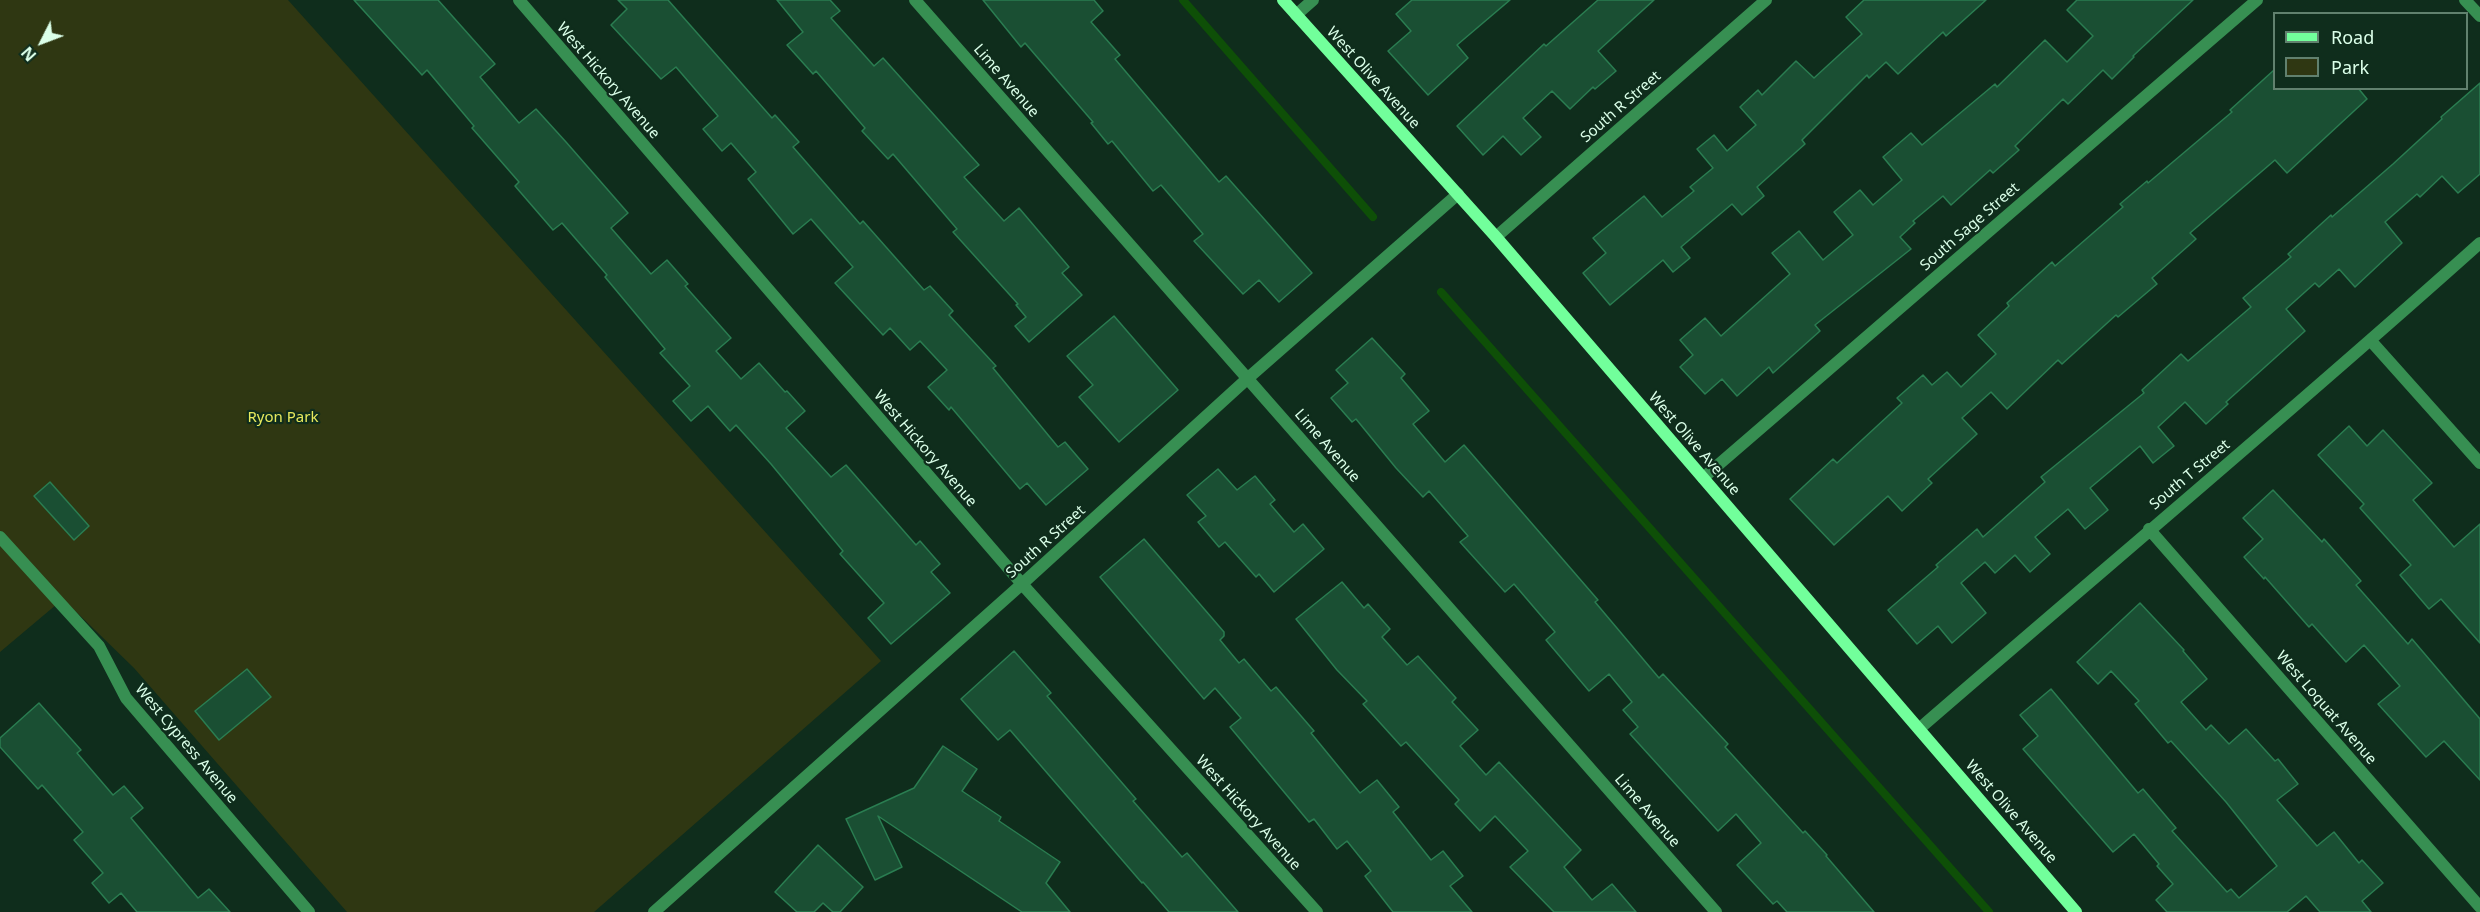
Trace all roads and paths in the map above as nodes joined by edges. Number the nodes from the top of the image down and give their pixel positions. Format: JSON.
{"nodes":[{"id":1,"x":519,"y":0,"type":"edge"},
{"id":2,"x":915,"y":0,"type":"edge"},
{"id":3,"x":1283,"y":0,"type":"edge"},
{"id":4,"x":1313,"y":0,"type":"edge"},
{"id":5,"x":1766,"y":0,"type":"edge"},
{"id":6,"x":2257,"y":0,"type":"edge"},
{"id":7,"x":2465,"y":0,"type":"edge"},
{"id":8,"x":1296,"y":15,"type":"junction"},
{"id":9,"x":2480,"y":16,"type":"edge"},
{"id":10,"x":1458,"y":194,"type":"junction"},
{"id":11,"x":1496,"y":237,"type":"junction"},
{"id":12,"x":2480,"y":243,"type":"edge"},
{"id":13,"x":2371,"y":341,"type":"junction"},
{"id":14,"x":1247,"y":379,"type":"junction"},
{"id":15,"x":2480,"y":463,"type":"edge"},
{"id":16,"x":1703,"y":478,"type":"junction"},
{"id":17,"x":2149,"y":529,"type":"junction"},
{"id":18,"x":0,"y":537,"type":"edge"},
{"id":19,"x":1022,"y":584,"type":"junction"},
{"id":20,"x":1919,"y":729,"type":"junction"},
{"id":21,"x":2480,"y":906,"type":"edge"},
{"id":22,"x":309,"y":912,"type":"edge"},
{"id":23,"x":654,"y":912,"type":"edge"},
{"id":24,"x":1317,"y":912,"type":"edge"},
{"id":25,"x":1716,"y":912,"type":"edge"},
{"id":26,"x":2076,"y":912,"type":"edge"}],
"edges":[{"from":1,"to":19,"type":"street","name":"West Hickory Avenue"},
{"from":2,"to":14,"type":"street","name":"Lime Avenue"},
{"from":3,"to":8,"type":"street","name":"West Olive Avenue"},
{"from":4,"to":8,"type":"street"},
{"from":5,"to":11,"type":"street","name":"South R Street"},
{"from":6,"to":16,"type":"street","name":"South Sage Street"},
{"from":7,"to":9,"type":"street"},
{"from":8,"to":10,"type":"street","name":"West Olive Avenue"},
{"from":10,"to":11,"type":"street","name":"West Olive Avenue"},
{"from":10,"to":14,"type":"street","name":"South R Street"},
{"from":11,"to":16,"type":"street","name":"West Olive Avenue"},
{"from":12,"to":13,"type":"street","name":"South T Street"},
{"from":13,"to":15,"type":"street"},
{"from":13,"to":17,"type":"street","name":"South T Street"},
{"from":14,"to":19,"type":"street","name":"South R Street"},
{"from":14,"to":25,"type":"street","name":"Lime Avenue"},
{"from":16,"to":20,"type":"street","name":"West Olive Avenue"},
{"from":17,"to":20,"type":"street","name":"South T Street"},
{"from":17,"to":21,"type":"street","name":"West Loquat Avenue"},
{"from":18,"to":22,"type":"street","name":"West Cypress Avenue"},
{"from":19,"to":23,"type":"street","name":"South R Street"},
{"from":19,"to":24,"type":"street","name":"West Hickory Avenue"},
{"from":20,"to":26,"type":"street","name":"West Olive Avenue"}]}
